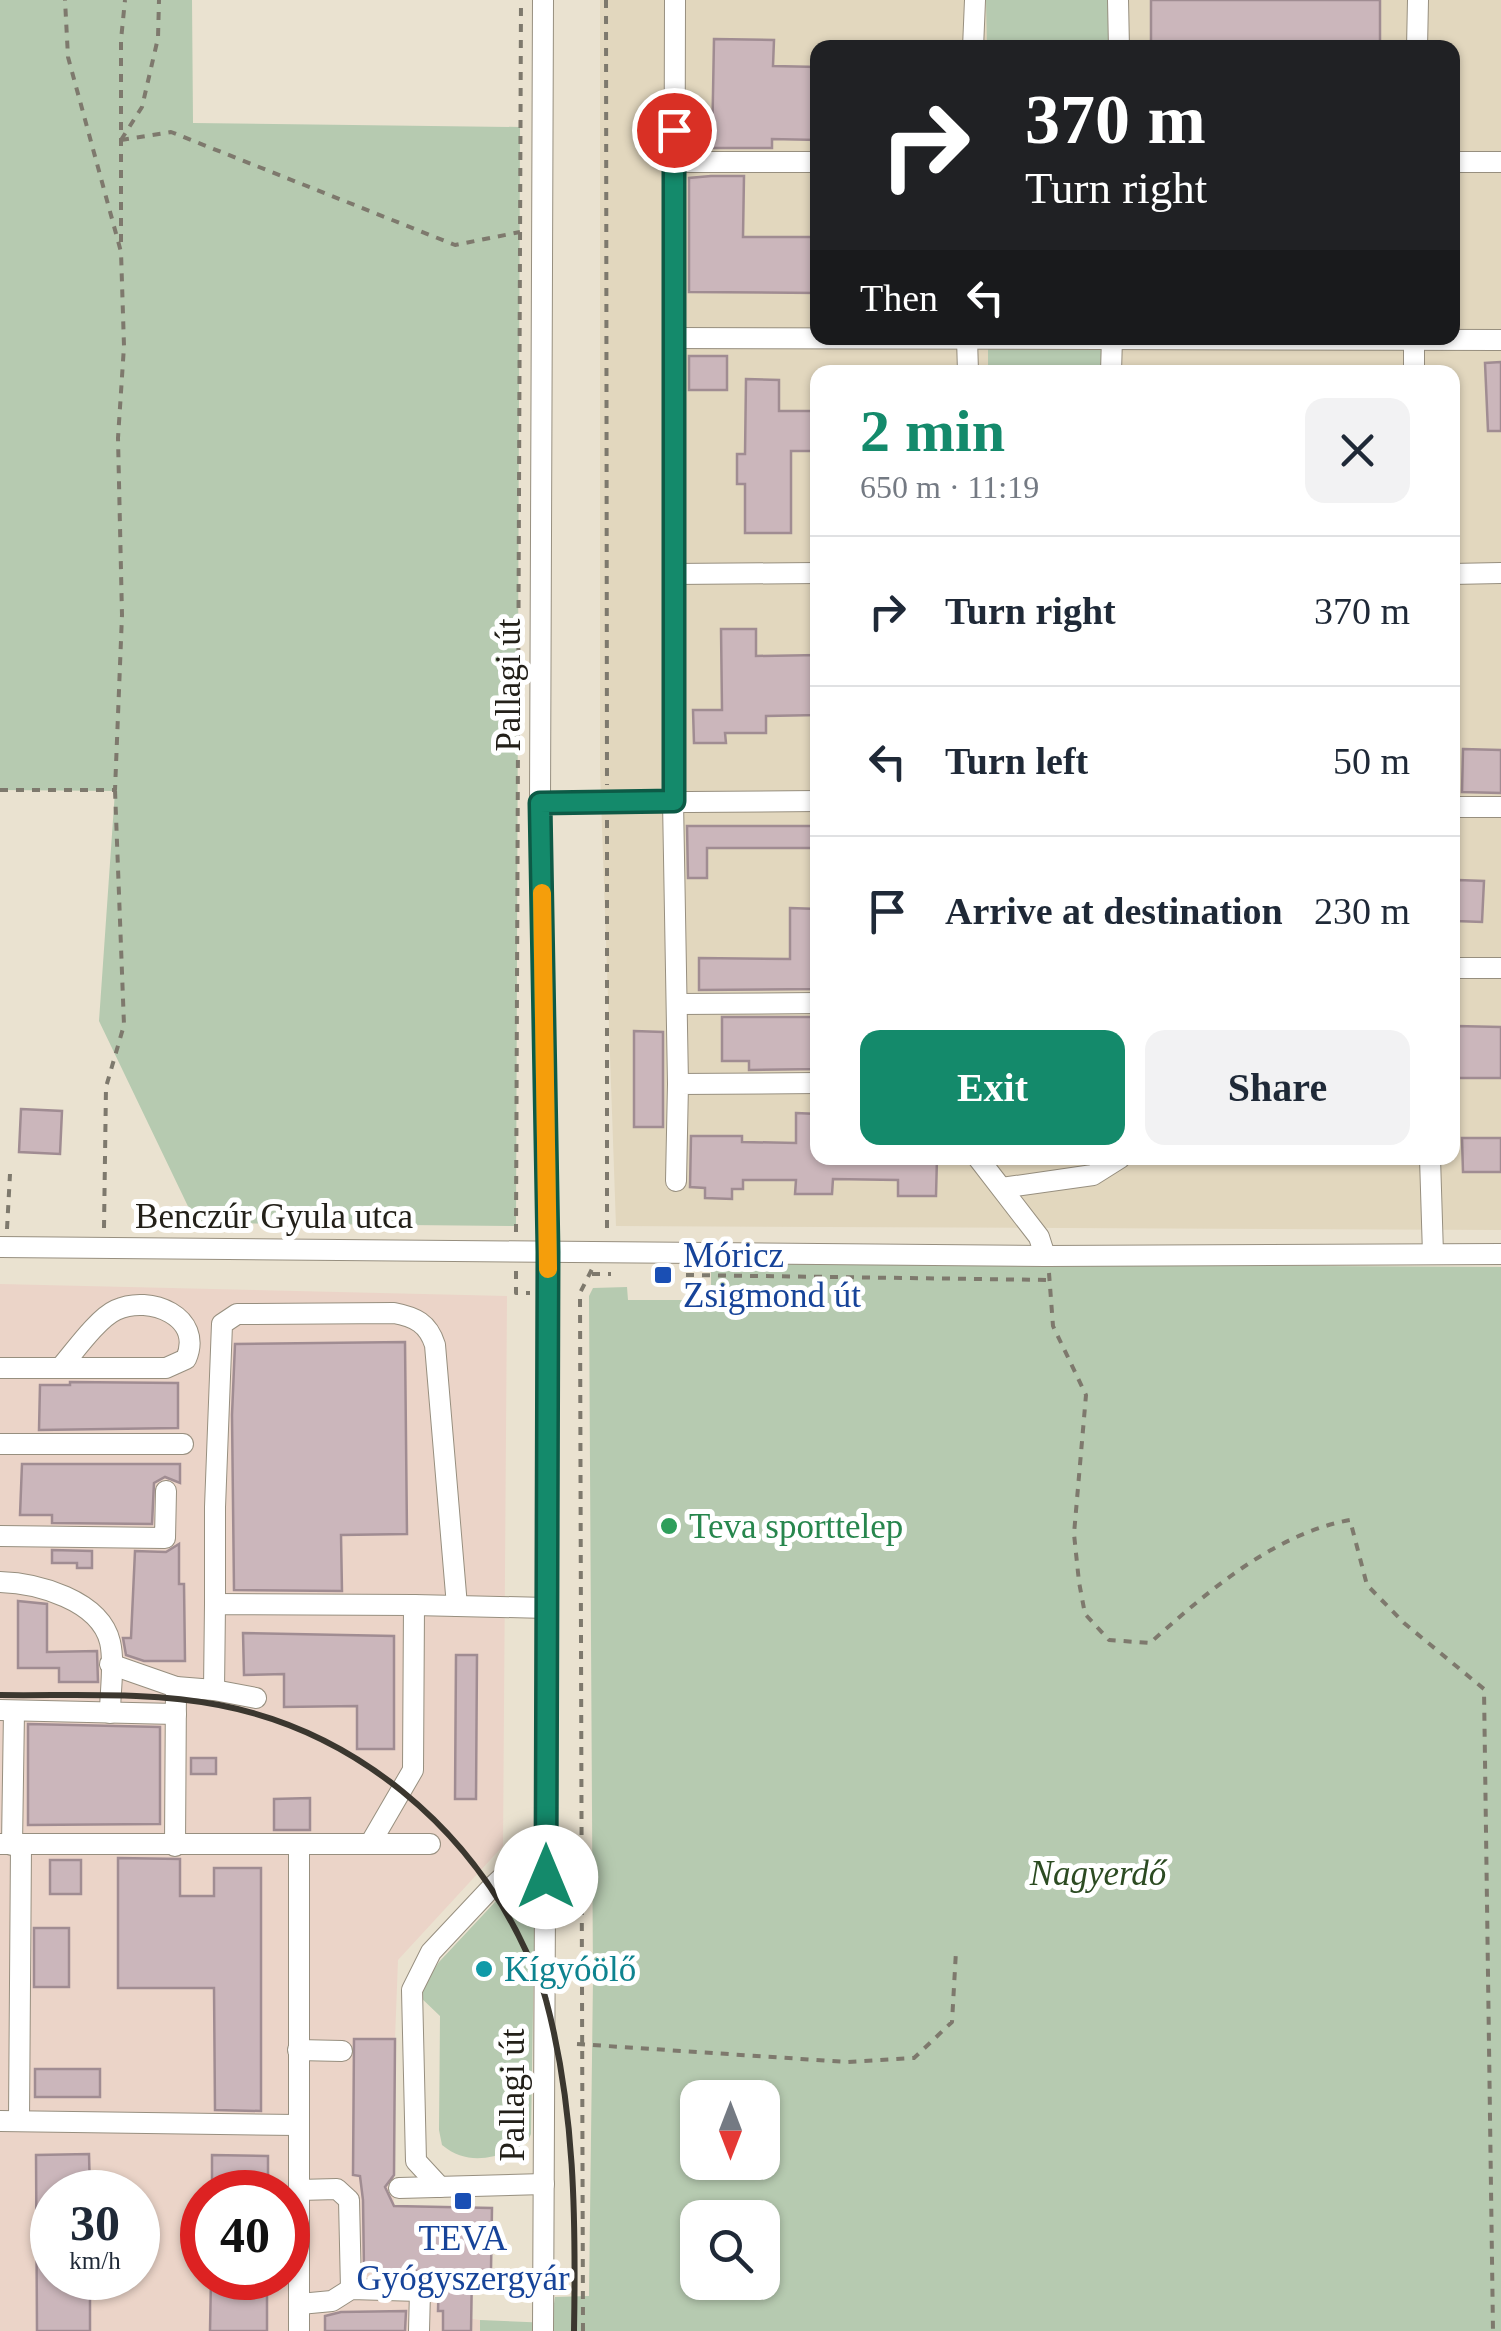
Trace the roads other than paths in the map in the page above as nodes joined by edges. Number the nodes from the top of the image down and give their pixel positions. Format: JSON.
{"nodes":[{"id":1,"x":544,"y":0,"type":"edge"},
{"id":2,"x":675,"y":0,"type":"edge"},
{"id":3,"x":974,"y":0,"type":"edge"},
{"id":4,"x":1118,"y":0,"type":"edge"},
{"id":5,"x":1418,"y":0,"type":"edge"},
{"id":6,"x":973,"y":40,"type":"edge"},
{"id":7,"x":1119,"y":40,"type":"edge"},
{"id":8,"x":1417,"y":40,"type":"edge"},
{"id":9,"x":674,"y":162,"type":"junction"},
{"id":10,"x":810,"y":162,"type":"edge"},
{"id":11,"x":1460,"y":162,"type":"edge"},
{"id":12,"x":1501,"y":162,"type":"edge"},
{"id":13,"x":673,"y":338,"type":"junction"},
{"id":14,"x":810,"y":338,"type":"edge"},
{"id":15,"x":1460,"y":340,"type":"edge"},
{"id":16,"x":1501,"y":340,"type":"edge"},
{"id":17,"x":810,"y":573,"type":"edge"},
{"id":18,"x":1501,"y":573,"type":"edge"},
{"id":19,"x":674,"y":574,"type":"junction"},
{"id":20,"x":1460,"y":574,"type":"edge"},
{"id":21,"x":674,"y":801,"type":"junction"},
{"id":22,"x":810,"y":802,"type":"edge"},
{"id":23,"x":540,"y":803,"type":"junction"},
{"id":24,"x":1460,"y":807,"type":"edge"},
{"id":25,"x":1501,"y":807,"type":"edge"},
{"id":26,"x":1460,"y":968,"type":"edge"},
{"id":27,"x":1501,"y":968,"type":"edge"},
{"id":28,"x":810,"y":1003,"type":"edge"},
{"id":29,"x":678,"y":1004,"type":"junction"},
{"id":30,"x":810,"y":1083,"type":"edge"},
{"id":31,"x":678,"y":1084,"type":"junction"},
{"id":32,"x":984,"y":1165,"type":"edge"},
{"id":33,"x":1109,"y":1165,"type":"edge"},
{"id":34,"x":1430,"y":1165,"type":"edge"},
{"id":35,"x":676,"y":1182,"type":"dead end"},
{"id":36,"x":1002,"y":1188,"type":"junction"},
{"id":37,"x":3,"y":1246,"type":"edge"},
{"id":38,"x":548,"y":1252,"type":"junction"},
{"id":39,"x":1434,"y":1254,"type":"junction"},
{"id":40,"x":1501,"y":1254,"type":"edge"},
{"id":41,"x":1045,"y":1256,"type":"junction"},
{"id":42,"x":60,"y":1367,"type":"junction"},
{"id":43,"x":0,"y":1368,"type":"edge"},
{"id":44,"x":0,"y":1444,"type":"edge"},
{"id":45,"x":183,"y":1444,"type":"dead end"},
{"id":46,"x":166,"y":1491,"type":"dead end"},
{"id":47,"x":0,"y":1536,"type":"edge"},
{"id":48,"x":0,"y":1582,"type":"edge"},
{"id":49,"x":215,"y":1604,"type":"junction"},
{"id":50,"x":414,"y":1605,"type":"junction"},
{"id":51,"x":457,"y":1606,"type":"junction"},
{"id":52,"x":547,"y":1608,"type":"junction"},
{"id":53,"x":110,"y":1664,"type":"junction"},
{"id":54,"x":176,"y":1688,"type":"junction"},
{"id":55,"x":214,"y":1690,"type":"junction"},
{"id":56,"x":256,"y":1698,"type":"dead end"},
{"id":57,"x":7,"y":1710,"type":"edge"},
{"id":58,"x":110,"y":1712,"type":"junction"},
{"id":59,"x":176,"y":1714,"type":"junction"},
{"id":60,"x":546,"y":1837,"type":"junction"},
{"id":61,"x":11,"y":1844,"type":"edge"},
{"id":62,"x":370,"y":1844,"type":"junction"},
{"id":63,"x":430,"y":1844,"type":"dead end"},
{"id":64,"x":299,"y":1845,"type":"junction"},
{"id":65,"x":174,"y":1846,"type":"junction"},
{"id":66,"x":298,"y":2050,"type":"junction"},
{"id":67,"x":342,"y":2051,"type":"dead end"},
{"id":68,"x":10,"y":2120,"type":"edge"},
{"id":69,"x":298,"y":2125,"type":"junction"},
{"id":70,"x":299,"y":2170,"type":"edge"},
{"id":71,"x":544,"y":2184,"type":"junction"},
{"id":72,"x":440,"y":2187,"type":"junction"},
{"id":73,"x":399,"y":2188,"type":"dead end"},
{"id":74,"x":310,"y":2190,"type":"edge"},
{"id":75,"x":351,"y":2289,"type":"junction"},
{"id":76,"x":300,"y":2300,"type":"edge"},
{"id":77,"x":300,"y":2304,"type":"junction"},
{"id":78,"x":300,"y":2331,"type":"edge"},
{"id":79,"x":420,"y":2331,"type":"edge"},
{"id":80,"x":543,"y":2331,"type":"edge"}],
"edges":[{"from":1,"to":23,"type":"street","name":"Pallagi út"},
{"from":2,"to":9,"type":"street"},
{"from":3,"to":6,"type":"street"},
{"from":4,"to":7,"type":"street"},
{"from":5,"to":8,"type":"street"},
{"from":9,"to":10,"type":"street"},
{"from":9,"to":13,"type":"street"},
{"from":11,"to":12,"type":"street"},
{"from":13,"to":14,"type":"street"},
{"from":13,"to":19,"type":"street"},
{"from":15,"to":16,"type":"street"},
{"from":17,"to":19,"type":"street"},
{"from":18,"to":20,"type":"street"},
{"from":19,"to":21,"type":"street"},
{"from":21,"to":22,"type":"street"},
{"from":21,"to":23,"type":"street"},
{"from":21,"to":29,"type":"street"},
{"from":23,"to":38,"type":"street","name":"Pallagi út"},
{"from":24,"to":25,"type":"street"},
{"from":26,"to":27,"type":"street"},
{"from":28,"to":29,"type":"street"},
{"from":29,"to":31,"type":"street"},
{"from":30,"to":31,"type":"street"},
{"from":31,"to":35,"type":"street"},
{"from":32,"to":36,"type":"street"},
{"from":33,"to":36,"type":"street"},
{"from":34,"to":39,"type":"street"},
{"from":36,"to":41,"type":"street"},
{"from":37,"to":38,"type":"street","name":"Benczúr Gyula utca"},
{"from":38,"to":41,"type":"street"},
{"from":38,"to":52,"type":"street","name":"Pallagi út"},
{"from":39,"to":40,"type":"street"},
{"from":39,"to":41,"type":"street"},
{"from":42,"to":42,"type":"street"},
{"from":42,"to":43,"type":"street"},
{"from":44,"to":45,"type":"street"},
{"from":46,"to":47,"type":"street"},
{"from":48,"to":53,"type":"street"},
{"from":49,"to":50,"type":"street"},
{"from":49,"to":51,"type":"street"},
{"from":49,"to":55,"type":"street"},
{"from":50,"to":51,"type":"street"},
{"from":50,"to":62,"type":"street"},
{"from":51,"to":52,"type":"street"},
{"from":52,"to":60,"type":"street","name":"Pallagi út"},
{"from":53,"to":54,"type":"street"},
{"from":53,"to":58,"type":"street"},
{"from":54,"to":55,"type":"street"},
{"from":54,"to":59,"type":"street"},
{"from":55,"to":56,"type":"street"},
{"from":57,"to":58,"type":"street"},
{"from":57,"to":61,"type":"street"},
{"from":58,"to":59,"type":"street"},
{"from":59,"to":65,"type":"street"},
{"from":60,"to":71,"type":"street","name":"Pallagi út"},
{"from":60,"to":72,"type":"street"},
{"from":61,"to":65,"type":"street"},
{"from":61,"to":68,"type":"street"},
{"from":62,"to":63,"type":"street"},
{"from":62,"to":64,"type":"street"},
{"from":64,"to":65,"type":"street"},
{"from":64,"to":66,"type":"street"},
{"from":66,"to":67,"type":"street"},
{"from":66,"to":69,"type":"street"},
{"from":68,"to":69,"type":"street"},
{"from":69,"to":70,"type":"street"},
{"from":71,"to":72,"type":"street"},
{"from":71,"to":80,"type":"street","name":"Pallagi út"},
{"from":72,"to":73,"type":"street"},
{"from":74,"to":75,"type":"street"},
{"from":75,"to":77,"type":"street"},
{"from":75,"to":79,"type":"street"},
{"from":76,"to":77,"type":"street"},
{"from":77,"to":78,"type":"street"}]}
